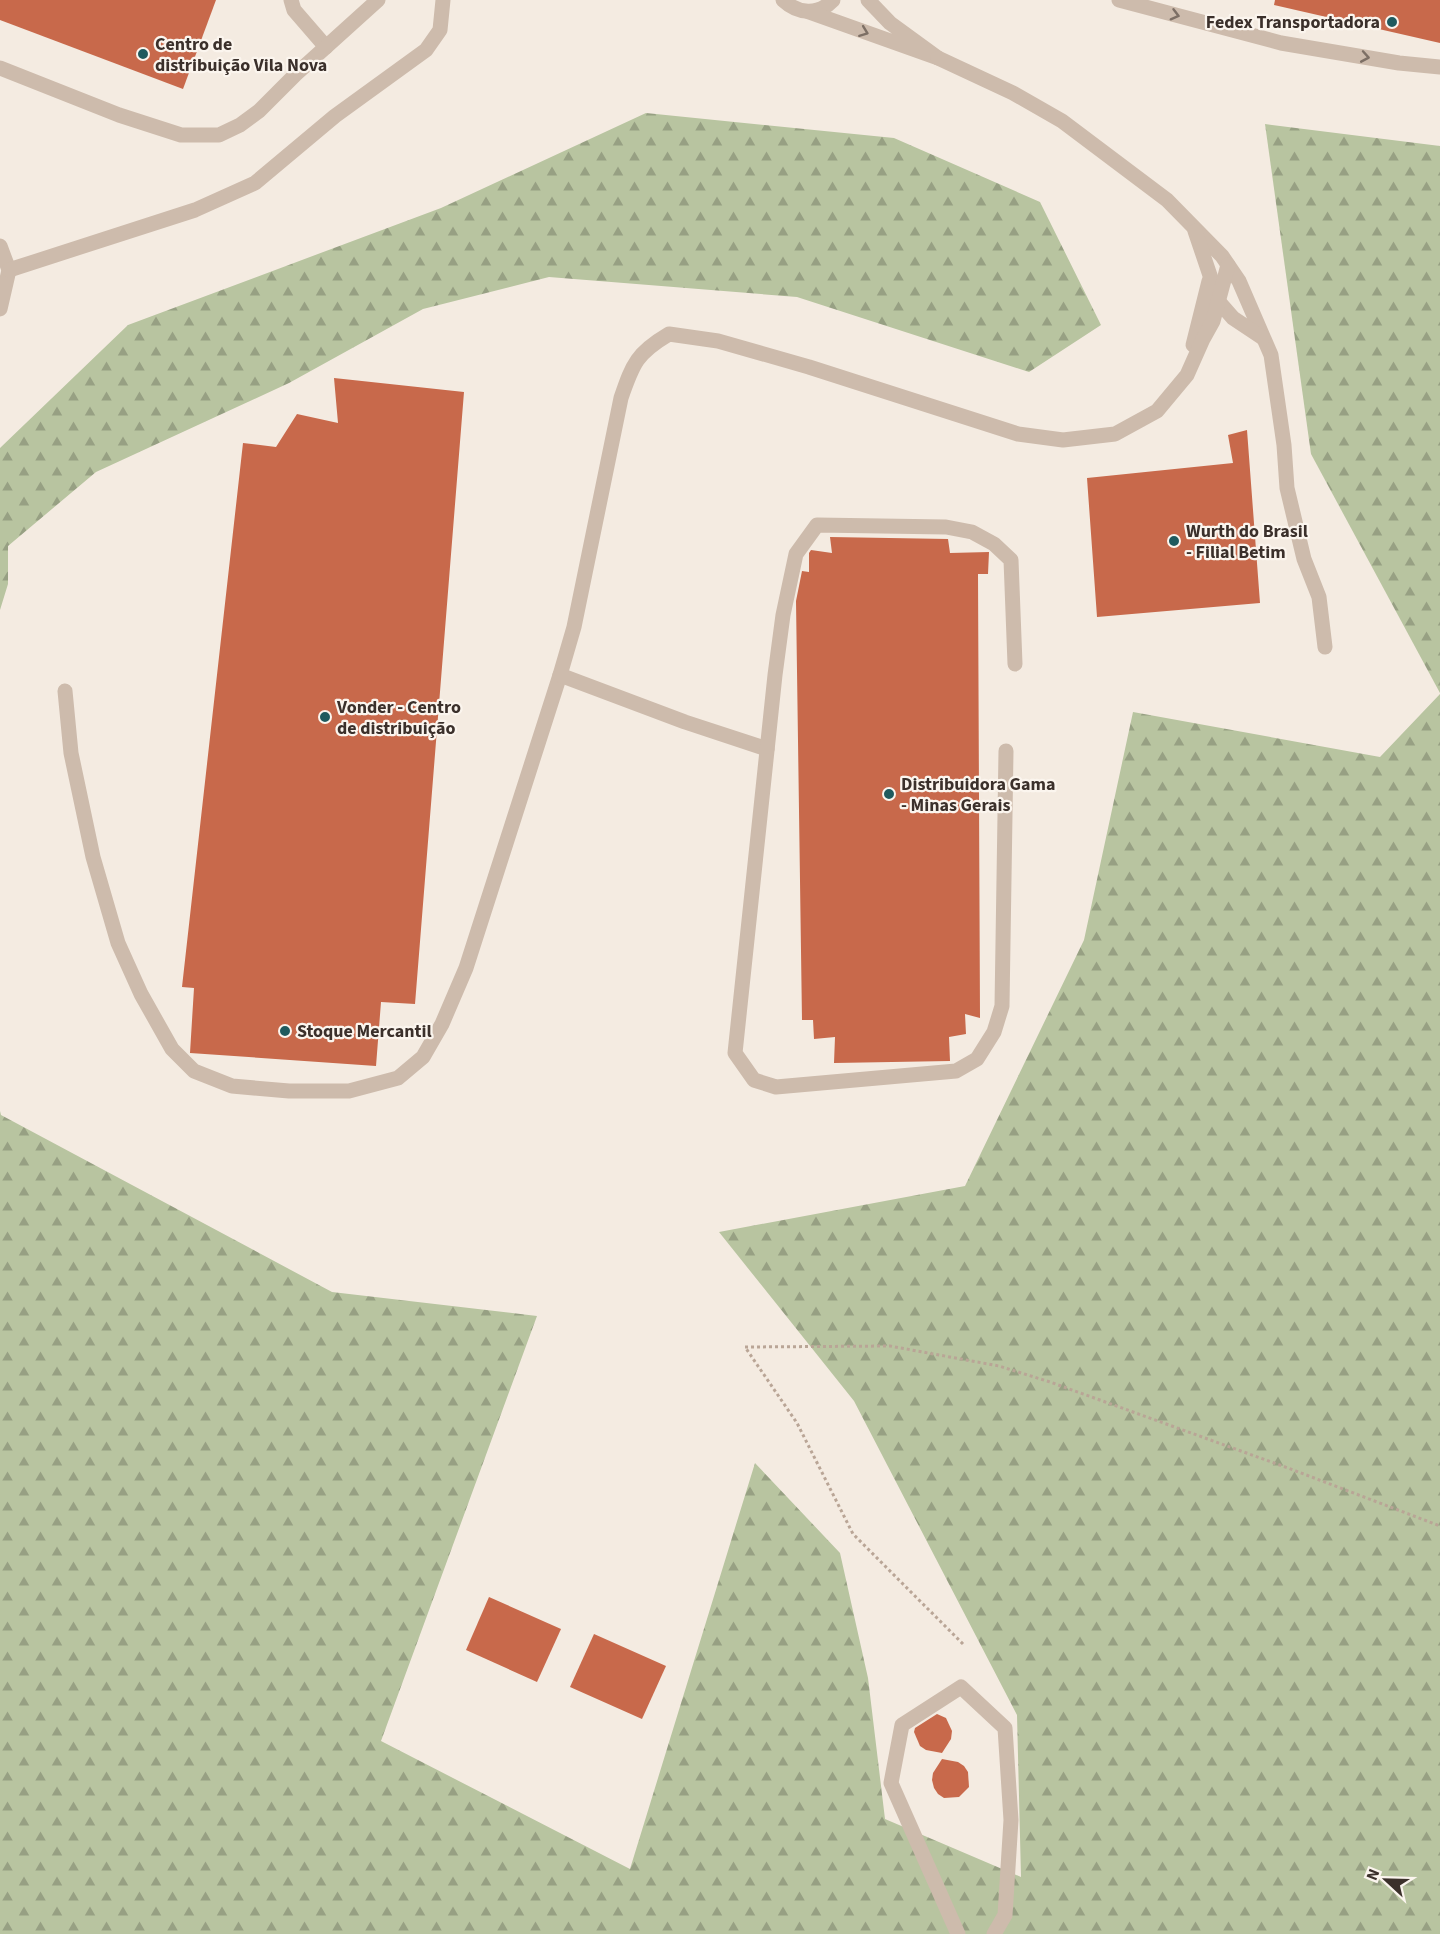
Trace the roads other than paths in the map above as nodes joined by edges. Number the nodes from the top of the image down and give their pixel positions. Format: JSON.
{"nodes":[{"id":1,"x":291,"y":0,"type":"edge"},
{"id":2,"x":378,"y":0,"type":"edge"},
{"id":3,"x":443,"y":0,"type":"edge"},
{"id":4,"x":783,"y":0,"type":"edge"},
{"id":5,"x":832,"y":0,"type":"edge"},
{"id":6,"x":868,"y":0,"type":"edge"},
{"id":7,"x":1119,"y":0,"type":"edge"},
{"id":8,"x":809,"y":12,"type":"junction"},
{"id":9,"x":326,"y":47,"type":"junction"},
{"id":10,"x":938,"y":58,"type":"junction"},
{"id":11,"x":0,"y":68,"type":"edge"},
{"id":12,"x":1440,"y":68,"type":"edge"},
{"id":13,"x":1192,"y":224,"type":"junction"},
{"id":14,"x":0,"y":246,"type":"edge"},
{"id":15,"x":1228,"y":265,"type":"junction"},
{"id":16,"x":9,"y":270,"type":"junction"},
{"id":17,"x":1210,"y":278,"type":"junction"},
{"id":18,"x":1219,"y":302,"type":"junction"},
{"id":19,"x":0,"y":309,"type":"edge"},
{"id":20,"x":1263,"y":338,"type":"junction"},
{"id":21,"x":1187,"y":375,"type":"junction"},
{"id":22,"x":1325,"y":647,"type":"dead end"},
{"id":23,"x":1015,"y":664,"type":"dead end"},
{"id":24,"x":560,"y":675,"type":"junction"},
{"id":25,"x":65,"y":691,"type":"dead end"},
{"id":26,"x":767,"y":749,"type":"junction"},
{"id":27,"x":1006,"y":751,"type":"dead end"},
{"id":28,"x":958,"y":1934,"type":"edge"},
{"id":29,"x":994,"y":1934,"type":"edge"}],
"edges":[{"from":1,"to":9,"type":"lane"},
{"from":2,"to":9,"type":"lane"},
{"from":3,"to":16,"type":"lane"},
{"from":4,"to":8,"type":"lane"},
{"from":5,"to":8,"type":"lane"},
{"from":6,"to":10,"type":"lane"},
{"from":7,"to":12,"type":"lane","one_way":true},
{"from":8,"to":10,"type":"lane","one_way":true},
{"from":9,"to":11,"type":"lane"},
{"from":10,"to":13,"type":"lane"},
{"from":13,"to":15,"type":"lane"},
{"from":13,"to":17,"type":"lane"},
{"from":14,"to":16,"type":"lane"},
{"from":15,"to":18,"type":"lane"},
{"from":15,"to":20,"type":"lane"},
{"from":16,"to":19,"type":"lane"},
{"from":17,"to":18,"type":"lane"},
{"from":17,"to":21,"type":"lane"},
{"from":18,"to":20,"type":"lane"},
{"from":18,"to":21,"type":"lane"},
{"from":20,"to":22,"type":"lane"},
{"from":21,"to":24,"type":"lane"},
{"from":23,"to":26,"type":"lane"},
{"from":24,"to":25,"type":"lane"},
{"from":24,"to":26,"type":"lane"},
{"from":26,"to":27,"type":"lane"},
{"from":28,"to":29,"type":"lane"}]}
